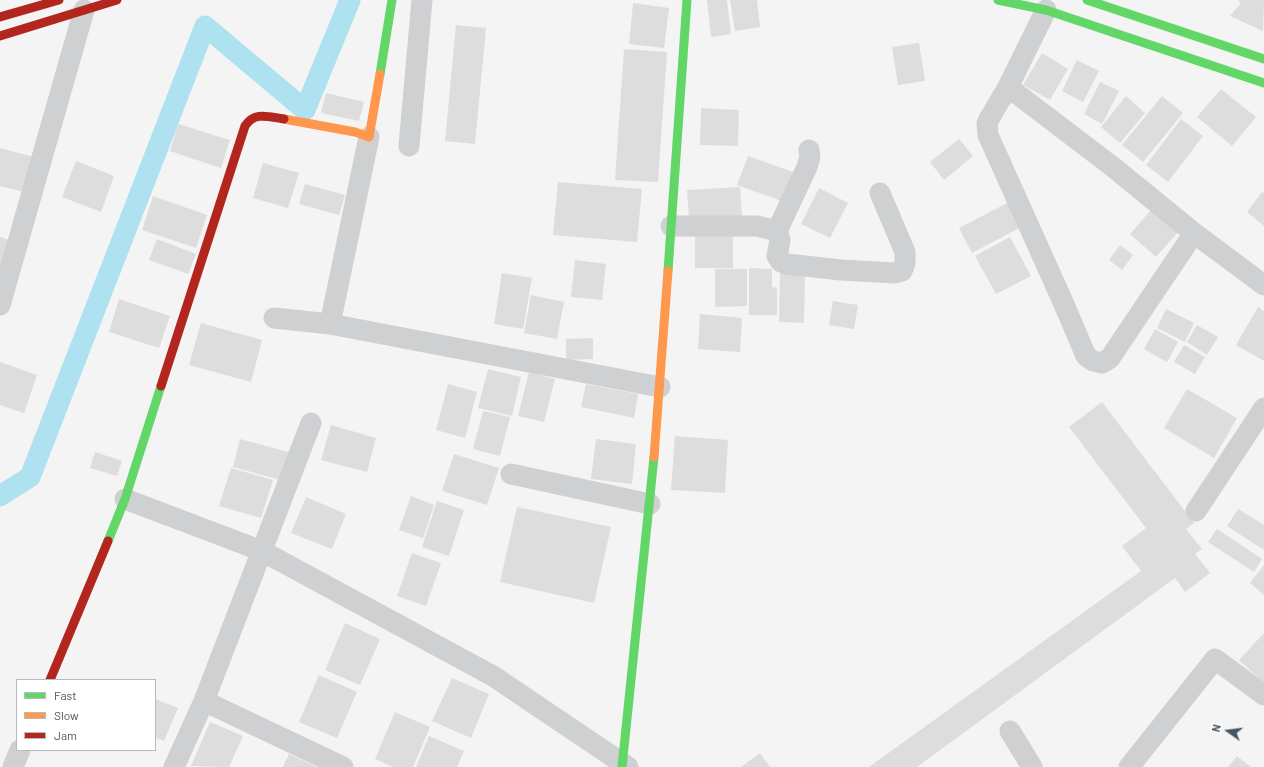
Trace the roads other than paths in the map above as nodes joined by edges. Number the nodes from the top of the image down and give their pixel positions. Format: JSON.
{"nodes":[{"id":1,"x":59,"y":0,"type":"edge"},
{"id":2,"x":117,"y":0,"type":"edge"},
{"id":3,"x":392,"y":0,"type":"edge"},
{"id":4,"x":422,"y":0,"type":"edge"},
{"id":5,"x":687,"y":0,"type":"edge"},
{"id":6,"x":998,"y":0,"type":"edge"},
{"id":7,"x":1087,"y":0,"type":"edge"},
{"id":8,"x":84,"y":10,"type":"junction"},
{"id":9,"x":1046,"y":10,"type":"junction"},
{"id":10,"x":0,"y":17,"type":"edge"},
{"id":11,"x":0,"y":36,"type":"edge"},
{"id":12,"x":1264,"y":59,"type":"edge"},
{"id":13,"x":1264,"y":83,"type":"edge"},
{"id":14,"x":1008,"y":87,"type":"junction"},
{"id":15,"x":369,"y":137,"type":"junction"},
{"id":16,"x":409,"y":146,"type":"dead end"},
{"id":17,"x":809,"y":150,"type":"dead end"},
{"id":18,"x":880,"y":193,"type":"dead end"},
{"id":19,"x":671,"y":226,"type":"junction"},
{"id":20,"x":777,"y":231,"type":"junction"},
{"id":21,"x":1194,"y":233,"type":"junction"},
{"id":22,"x":1262,"y":280,"type":"edge"},
{"id":23,"x":0,"y":305,"type":"edge"},
{"id":24,"x":274,"y":318,"type":"dead end"},
{"id":25,"x":330,"y":324,"type":"junction"},
{"id":26,"x":660,"y":387,"type":"junction"},
{"id":27,"x":1264,"y":408,"type":"edge"},
{"id":28,"x":311,"y":423,"type":"dead end"},
{"id":29,"x":511,"y":474,"type":"dead end"},
{"id":30,"x":125,"y":499,"type":"junction"},
{"id":31,"x":650,"y":504,"type":"junction"},
{"id":32,"x":1196,"y":511,"type":"dead end"},
{"id":33,"x":262,"y":551,"type":"junction"},
{"id":34,"x":50,"y":679,"type":"edge"},
{"id":35,"x":1264,"y":695,"type":"edge"},
{"id":36,"x":204,"y":701,"type":"junction"},
{"id":37,"x":1010,"y":731,"type":"dead end"},
{"id":38,"x":20,"y":751,"type":"edge"},
{"id":39,"x":624,"y":766,"type":"edge"},
{"id":40,"x":13,"y":767,"type":"edge"},
{"id":41,"x":174,"y":767,"type":"edge"},
{"id":42,"x":343,"y":767,"type":"edge"},
{"id":43,"x":1032,"y":767,"type":"edge"},
{"id":44,"x":1129,"y":767,"type":"edge"}],
"edges":[{"from":1,"to":10,"type":"street"},
{"from":2,"to":8,"type":"street"},
{"from":3,"to":15,"type":"street"},
{"from":4,"to":16,"type":"street"},
{"from":5,"to":19,"type":"street"},
{"from":6,"to":9,"type":"street"},
{"from":7,"to":12,"type":"street"},
{"from":8,"to":11,"type":"street"},
{"from":8,"to":23,"type":"street"},
{"from":9,"to":13,"type":"street"},
{"from":9,"to":14,"type":"street"},
{"from":14,"to":21,"type":"street"},
{"from":14,"to":21,"type":"street"},
{"from":15,"to":25,"type":"street"},
{"from":15,"to":30,"type":"street"},
{"from":17,"to":20,"type":"street"},
{"from":18,"to":20,"type":"street"},
{"from":19,"to":20,"type":"street"},
{"from":19,"to":26,"type":"street"},
{"from":21,"to":22,"type":"street"},
{"from":24,"to":25,"type":"street"},
{"from":25,"to":26,"type":"street"},
{"from":26,"to":31,"type":"street"},
{"from":27,"to":32,"type":"street"},
{"from":28,"to":33,"type":"street"},
{"from":29,"to":31,"type":"street"},
{"from":30,"to":33,"type":"street"},
{"from":30,"to":34,"type":"street"},
{"from":31,"to":39,"type":"street"},
{"from":33,"to":36,"type":"street"},
{"from":33,"to":39,"type":"street"},
{"from":35,"to":44,"type":"street"},
{"from":36,"to":41,"type":"street"},
{"from":36,"to":42,"type":"street"},
{"from":37,"to":43,"type":"street"},
{"from":38,"to":40,"type":"street"}]}
